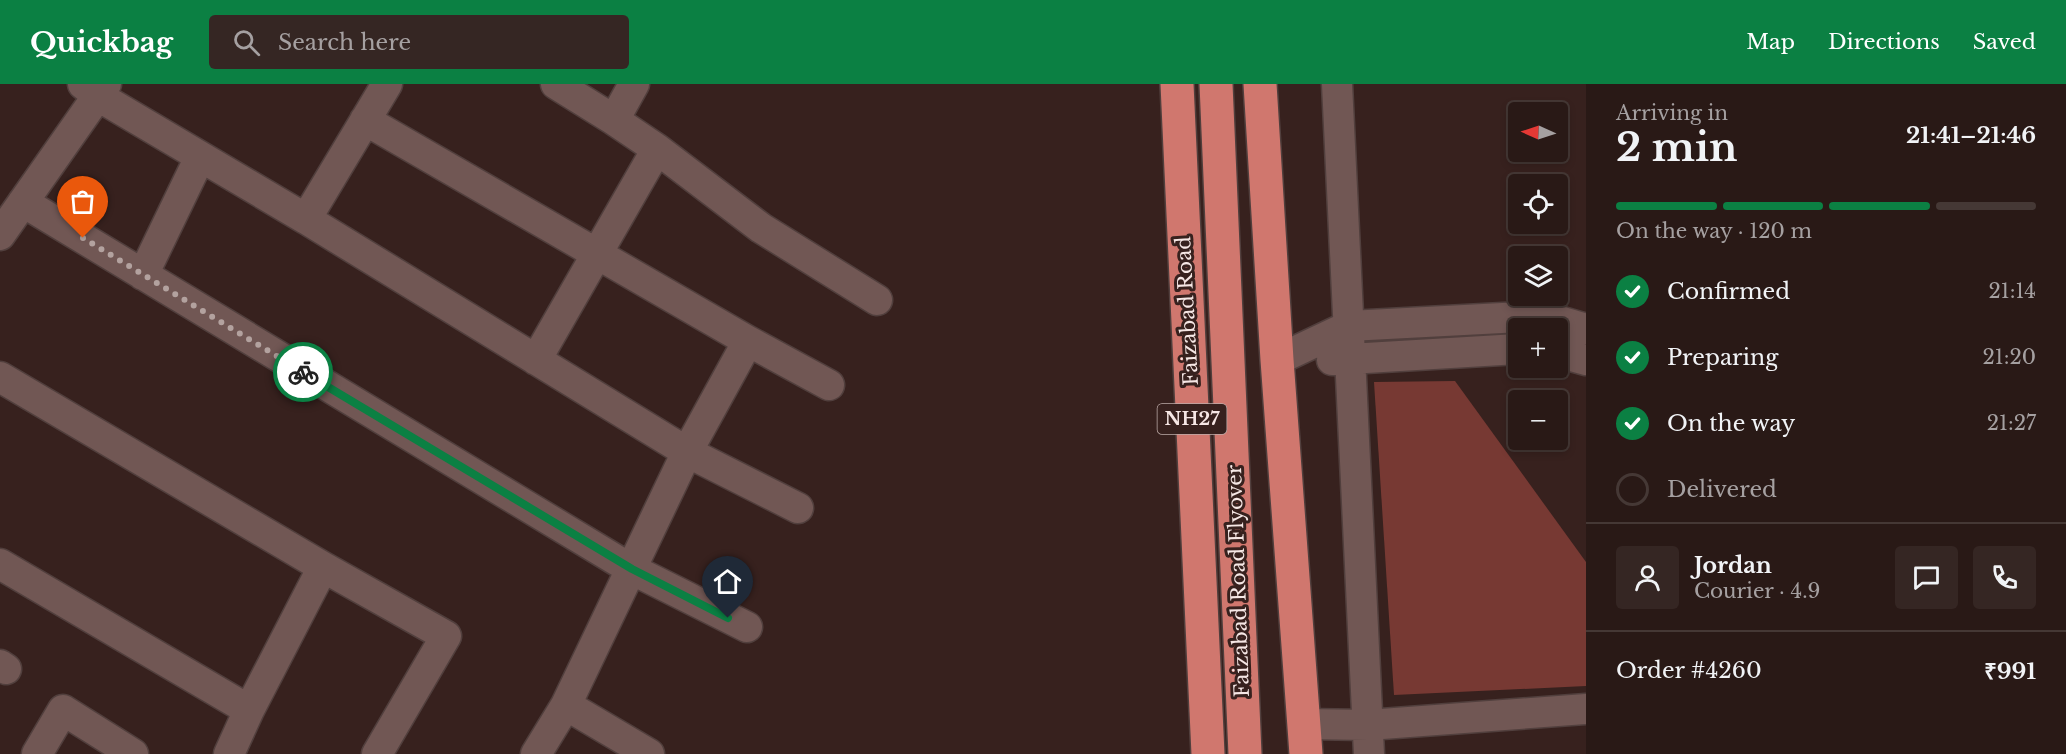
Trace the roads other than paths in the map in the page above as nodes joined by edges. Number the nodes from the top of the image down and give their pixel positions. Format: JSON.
{"nodes":[{"id":1,"x":556,"y":84,"type":"edge"},
{"id":2,"x":634,"y":84,"type":"edge"},
{"id":3,"x":1177,"y":84,"type":"edge"},
{"id":4,"x":1216,"y":84,"type":"edge"},
{"id":5,"x":1260,"y":84,"type":"edge"},
{"id":6,"x":1337,"y":84,"type":"edge"},
{"id":7,"x":378,"y":87,"type":"edge"},
{"id":8,"x":96,"y":88,"type":"edge"},
{"id":9,"x":365,"y":120,"type":"junction"},
{"id":10,"x":614,"y":120,"type":"junction"},
{"id":11,"x":657,"y":149,"type":"junction"},
{"id":12,"x":200,"y":157,"type":"junction"},
{"id":13,"x":23,"y":202,"type":"junction"},
{"id":14,"x":306,"y":219,"type":"junction"},
{"id":15,"x":0,"y":235,"type":"edge"},
{"id":16,"x":597,"y":254,"type":"junction"},
{"id":17,"x":143,"y":275,"type":"junction"},
{"id":18,"x":877,"y":300,"type":"dead end"},
{"id":19,"x":1349,"y":326,"type":"junction"},
{"id":20,"x":1586,"y":329,"type":"edge"},
{"id":21,"x":748,"y":341,"type":"junction"},
{"id":22,"x":1508,"y":350,"type":"edge"},
{"id":23,"x":1568,"y":354,"type":"edge"},
{"id":24,"x":536,"y":360,"type":"junction"},
{"id":25,"x":1277,"y":360,"type":"junction"},
{"id":26,"x":1350,"y":360,"type":"junction"},
{"id":27,"x":1586,"y":360,"type":"edge"},
{"id":28,"x":0,"y":377,"type":"edge"},
{"id":29,"x":829,"y":385,"type":"dead end"},
{"id":30,"x":687,"y":452,"type":"junction"},
{"id":31,"x":798,"y":508,"type":"dead end"},
{"id":32,"x":0,"y":564,"type":"edge"},
{"id":33,"x":323,"y":567,"type":"junction"},
{"id":34,"x":632,"y":569,"type":"junction"},
{"id":35,"x":747,"y":627,"type":"dead end"},
{"id":36,"x":566,"y":705,"type":"junction"},
{"id":37,"x":1586,"y":709,"type":"edge"},
{"id":38,"x":249,"y":710,"type":"junction"},
{"id":39,"x":1368,"y":725,"type":"junction"},
{"id":40,"x":1306,"y":739,"type":"edge"},
{"id":41,"x":37,"y":754,"type":"edge"},
{"id":42,"x":133,"y":754,"type":"edge"},
{"id":43,"x":229,"y":754,"type":"edge"},
{"id":44,"x":377,"y":754,"type":"edge"},
{"id":45,"x":536,"y":754,"type":"edge"},
{"id":46,"x":649,"y":754,"type":"edge"},
{"id":47,"x":1208,"y":754,"type":"edge"},
{"id":48,"x":1245,"y":754,"type":"edge"},
{"id":49,"x":1369,"y":754,"type":"edge"}],
"edges":[{"from":1,"to":10,"type":"street"},
{"from":2,"to":10,"type":"street"},
{"from":3,"to":47,"type":"highway","name":"Faizabad Road","number":"NH27"},
{"from":4,"to":48,"type":"highway","name":"Faizabad Road Flyover","number":"NH27"},
{"from":5,"to":25,"type":"highway"},
{"from":6,"to":19,"type":"street"},
{"from":7,"to":9,"type":"street"},
{"from":8,"to":12,"type":"street"},
{"from":8,"to":13,"type":"street"},
{"from":9,"to":14,"type":"street"},
{"from":9,"to":16,"type":"street"},
{"from":10,"to":11,"type":"street"},
{"from":11,"to":16,"type":"street"},
{"from":11,"to":18,"type":"street"},
{"from":12,"to":14,"type":"street"},
{"from":12,"to":17,"type":"street"},
{"from":13,"to":15,"type":"street"},
{"from":13,"to":17,"type":"street"},
{"from":14,"to":24,"type":"street"},
{"from":16,"to":21,"type":"street"},
{"from":16,"to":24,"type":"street"},
{"from":17,"to":34,"type":"street"},
{"from":19,"to":20,"type":"street"},
{"from":19,"to":25,"type":"street"},
{"from":19,"to":26,"type":"street"},
{"from":21,"to":29,"type":"street"},
{"from":21,"to":30,"type":"street"},
{"from":22,"to":26,"type":"street"},
{"from":23,"to":27,"type":"street"},
{"from":24,"to":30,"type":"street"},
{"from":25,"to":26,"type":"street"},
{"from":25,"to":40,"type":"highway"},
{"from":26,"to":39,"type":"street"},
{"from":28,"to":33,"type":"street"},
{"from":30,"to":31,"type":"street"},
{"from":30,"to":34,"type":"street"},
{"from":32,"to":38,"type":"street"},
{"from":33,"to":38,"type":"street"},
{"from":33,"to":44,"type":"street"},
{"from":34,"to":35,"type":"street"},
{"from":34,"to":36,"type":"street"},
{"from":36,"to":45,"type":"street"},
{"from":36,"to":46,"type":"street"},
{"from":37,"to":39,"type":"street"},
{"from":38,"to":43,"type":"street"},
{"from":39,"to":40,"type":"street"},
{"from":39,"to":49,"type":"street"},
{"from":41,"to":42,"type":"street"}]}
